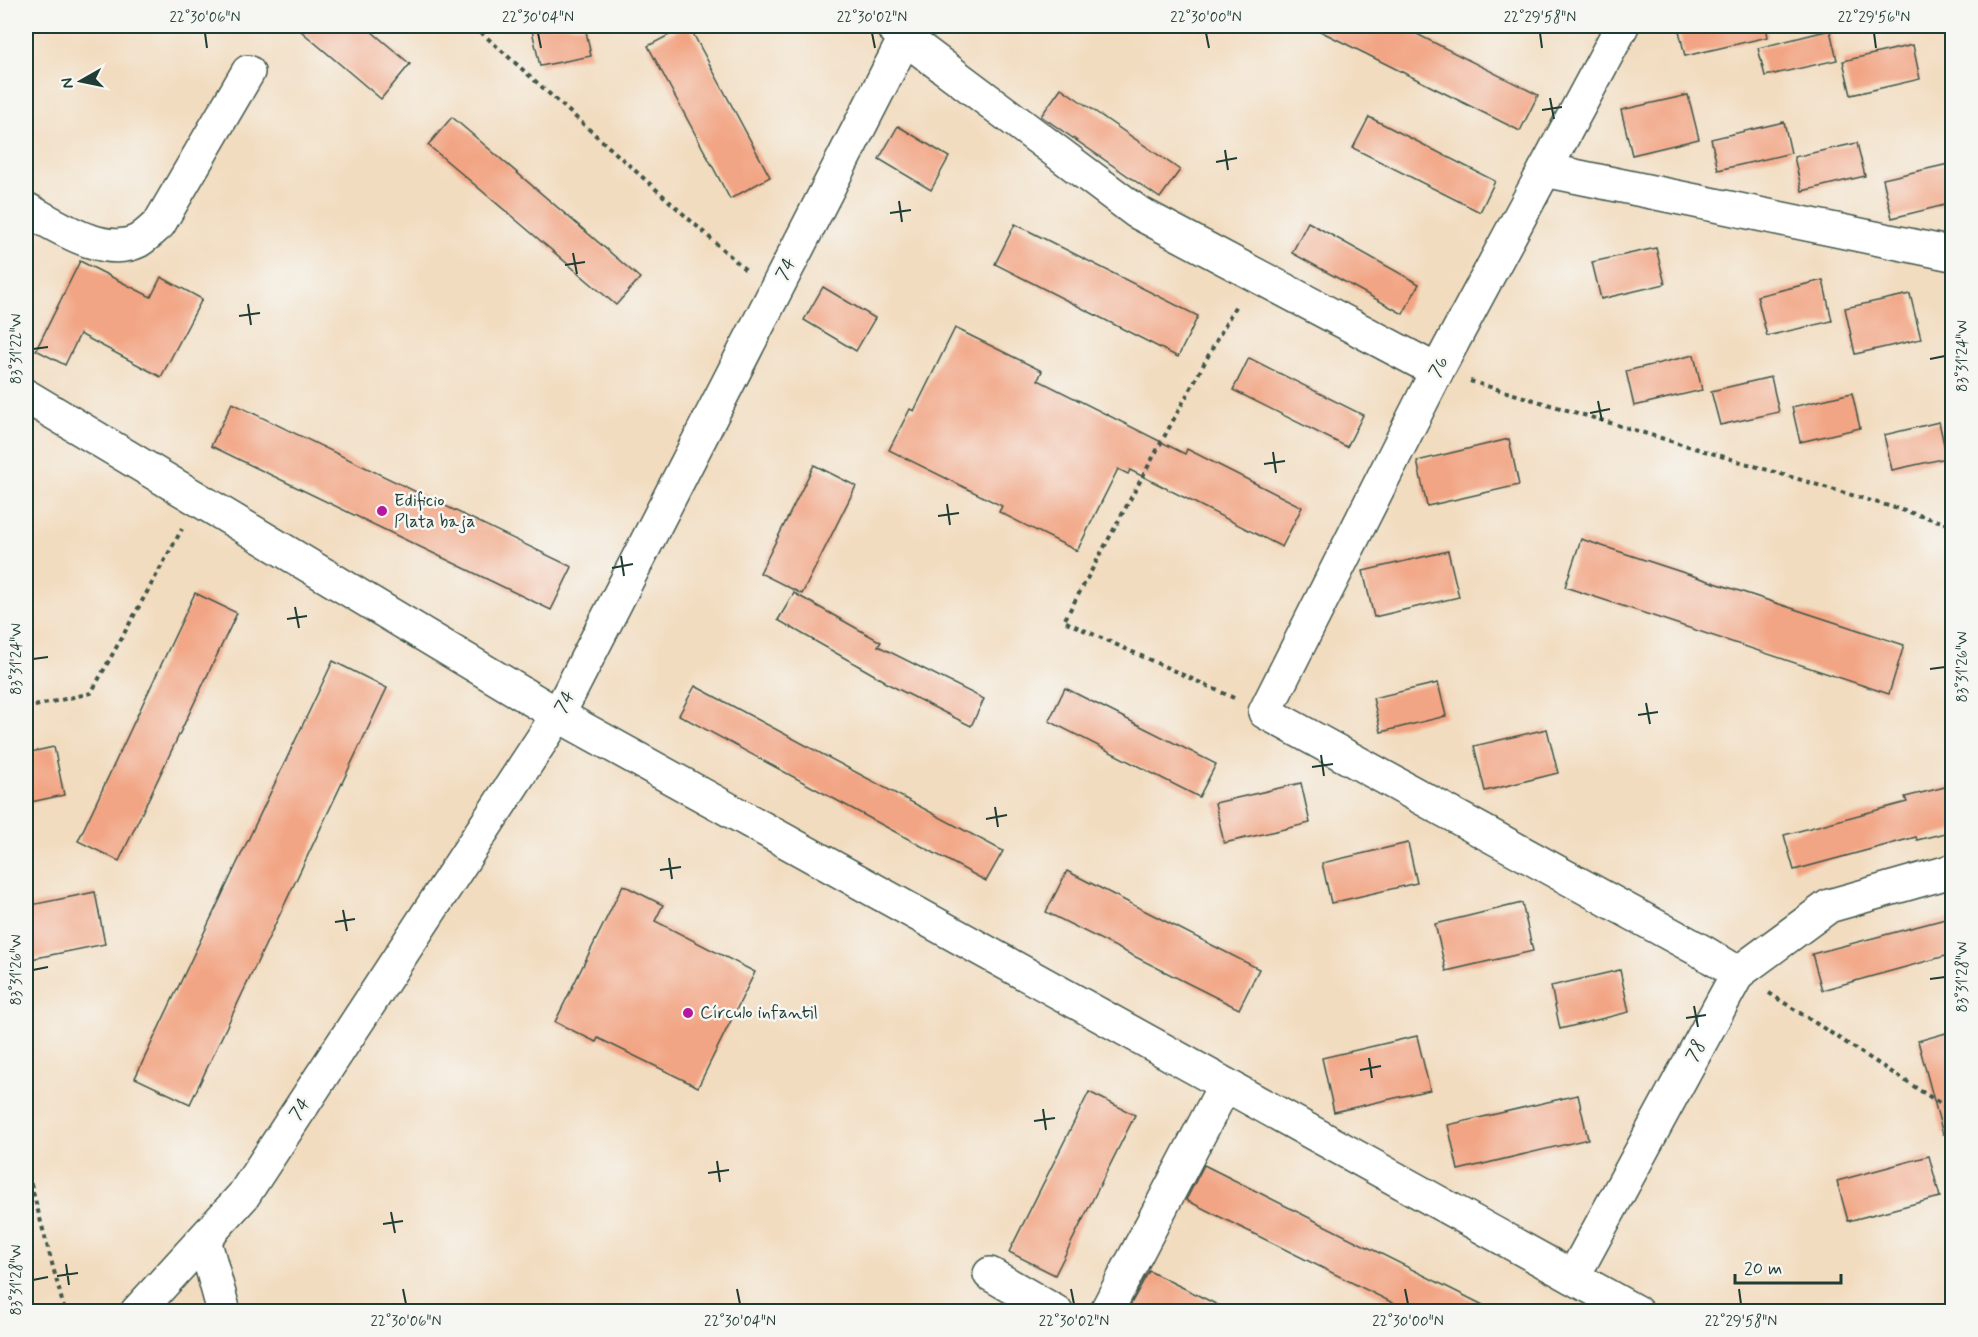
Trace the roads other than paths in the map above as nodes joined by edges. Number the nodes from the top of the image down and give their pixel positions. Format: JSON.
{"nodes":[{"id":1,"x":1622,"y":26,"type":"edge"},
{"id":2,"x":898,"y":32,"type":"edge"},
{"id":3,"x":248,"y":72,"type":"dead end"},
{"id":4,"x":1545,"y":170,"type":"junction"},
{"id":5,"x":26,"y":209,"type":"edge"},
{"id":6,"x":1953,"y":254,"type":"edge"},
{"id":7,"x":1437,"y":371,"type":"junction"},
{"id":8,"x":26,"y":396,"type":"edge"},
{"id":9,"x":558,"y":715,"type":"junction"},
{"id":10,"x":1953,"y":871,"type":"edge"},
{"id":11,"x":1738,"y":973,"type":"junction"},
{"id":12,"x":1225,"y":1085,"type":"junction"},
{"id":13,"x":204,"y":1239,"type":"junction"},
{"id":14,"x":990,"y":1274,"type":"dead end"},
{"id":15,"x":1574,"y":1277,"type":"junction"},
{"id":16,"x":137,"y":1311,"type":"edge"},
{"id":17,"x":224,"y":1311,"type":"edge"},
{"id":18,"x":1056,"y":1311,"type":"edge"},
{"id":19,"x":1106,"y":1311,"type":"edge"},
{"id":20,"x":1636,"y":1311,"type":"edge"}],
"edges":[{"from":1,"to":4,"type":"street","name":"76"},
{"from":2,"to":7,"type":"street"},
{"from":2,"to":9,"type":"street","name":"74"},
{"from":3,"to":5,"type":"street"},
{"from":4,"to":6,"type":"street"},
{"from":4,"to":7,"type":"street","name":"76"},
{"from":7,"to":11,"type":"street","name":"76"},
{"from":8,"to":9,"type":"street"},
{"from":9,"to":12,"type":"street"},
{"from":9,"to":13,"type":"street","name":"74"},
{"from":10,"to":11,"type":"street","name":"78"},
{"from":11,"to":15,"type":"street","name":"78"},
{"from":12,"to":15,"type":"street"},
{"from":12,"to":19,"type":"street"},
{"from":13,"to":16,"type":"street","name":"74"},
{"from":13,"to":17,"type":"street"},
{"from":14,"to":18,"type":"street"},
{"from":15,"to":20,"type":"street"}]}
